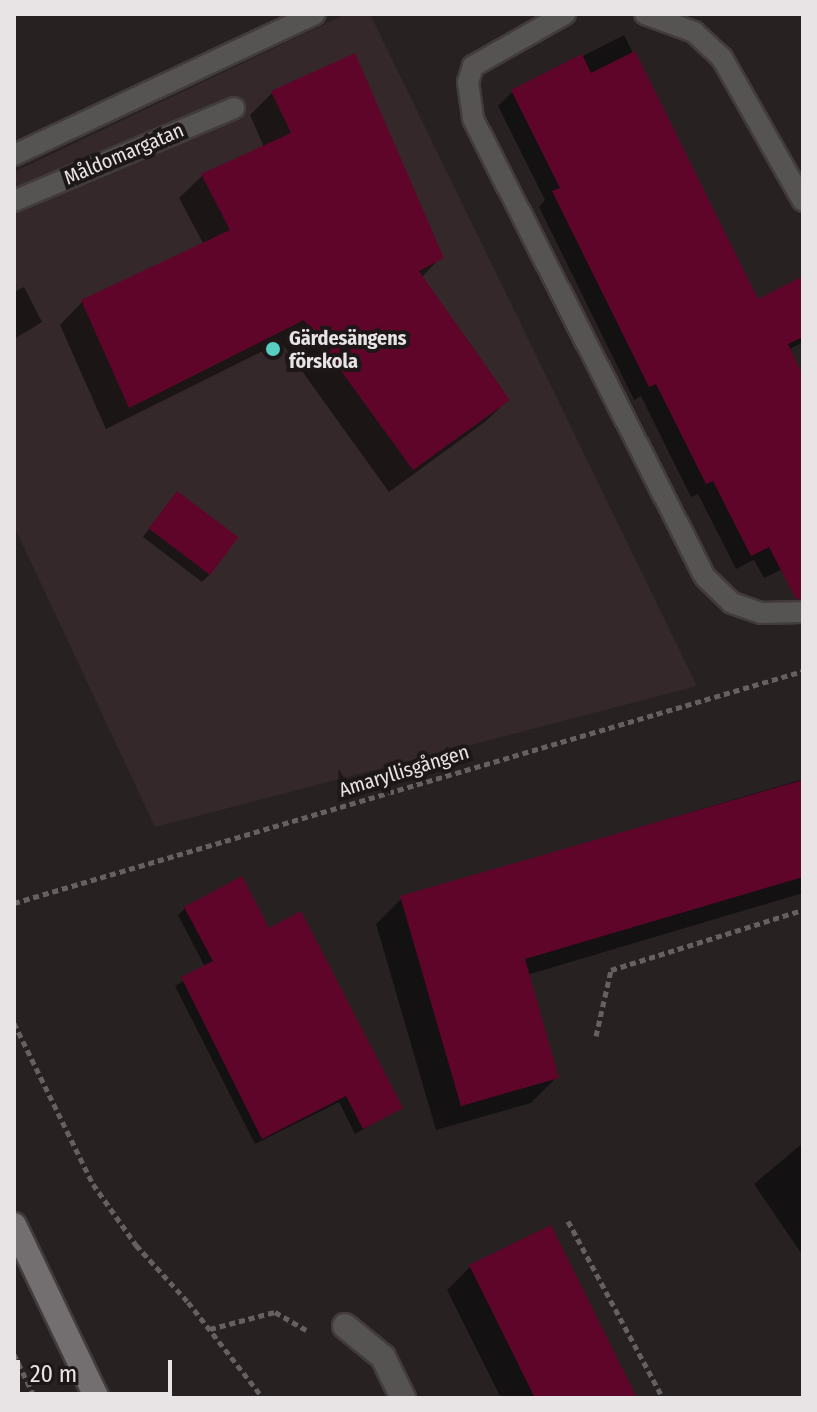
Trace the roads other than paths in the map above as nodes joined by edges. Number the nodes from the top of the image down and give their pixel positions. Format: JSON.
{"nodes":[{"id":1,"x":315,"y":14,"type":"edge"},
{"id":2,"x":565,"y":14,"type":"edge"},
{"id":3,"x":645,"y":14,"type":"edge"},
{"id":4,"x":234,"y":108,"type":"dead end"},
{"id":5,"x":14,"y":155,"type":"edge"},
{"id":6,"x":14,"y":201,"type":"edge"},
{"id":7,"x":803,"y":201,"type":"edge"},
{"id":8,"x":803,"y":612,"type":"edge"},
{"id":9,"x":14,"y":1225,"type":"edge"},
{"id":10,"x":345,"y":1326,"type":"road end"},
{"id":11,"x":97,"y":1398,"type":"edge"},
{"id":12,"x":403,"y":1398,"type":"edge"}],
"edges":[{"from":1,"to":5,"type":"lane"},
{"from":2,"to":8,"type":"lane"},
{"from":3,"to":7,"type":"lane"},
{"from":4,"to":6,"type":"lane","name":"Måldomargatan"},
{"from":9,"to":11,"type":"street"},
{"from":10,"to":12,"type":"street"}]}
